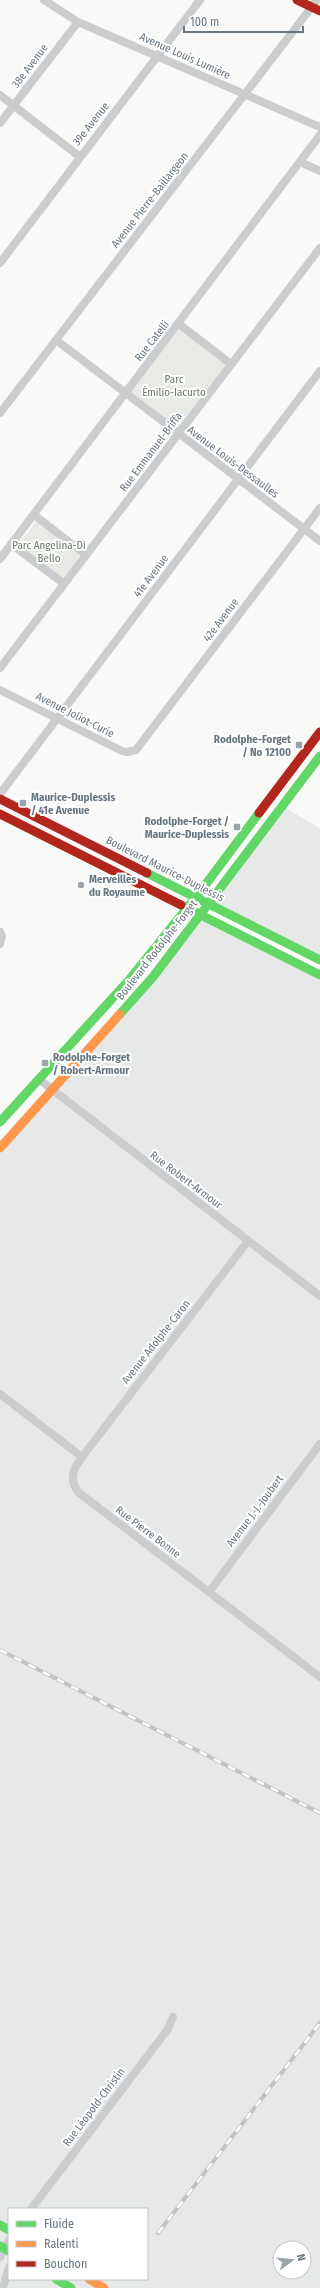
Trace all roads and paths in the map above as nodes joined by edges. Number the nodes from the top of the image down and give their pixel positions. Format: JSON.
{"nodes":[{"id":1,"x":44,"y":0,"type":"edge"},
{"id":2,"x":200,"y":0,"type":"edge"},
{"id":3,"x":297,"y":0,"type":"edge"},
{"id":4,"x":316,"y":6,"type":"edge"},
{"id":5,"x":78,"y":22,"type":"junction"},
{"id":6,"x":157,"y":56,"type":"junction"},
{"id":7,"x":0,"y":95,"type":"edge"},
{"id":8,"x":245,"y":95,"type":"junction"},
{"id":9,"x":14,"y":105,"type":"junction"},
{"id":10,"x":0,"y":123,"type":"edge"},
{"id":11,"x":320,"y":127,"type":"edge"},
{"id":12,"x":320,"y":135,"type":"edge"},
{"id":13,"x":80,"y":157,"type":"junction"},
{"id":14,"x":300,"y":162,"type":"junction"},
{"id":15,"x":320,"y":171,"type":"edge"},
{"id":16,"x":320,"y":248,"type":"edge"},
{"id":17,"x":0,"y":262,"type":"edge"},
{"id":18,"x":179,"y":324,"type":"junction"},
{"id":19,"x":56,"y":340,"type":"junction"},
{"id":20,"x":231,"y":364,"type":"junction"},
{"id":21,"x":320,"y":371,"type":"edge"},
{"id":22,"x":125,"y":394,"type":"junction"},
{"id":23,"x":0,"y":412,"type":"edge"},
{"id":24,"x":179,"y":434,"type":"junction"},
{"id":25,"x":238,"y":480,"type":"junction"},
{"id":26,"x":320,"y":508,"type":"edge"},
{"id":27,"x":34,"y":515,"type":"junction"},
{"id":28,"x":304,"y":529,"type":"junction"},
{"id":29,"x":320,"y":542,"type":"edge"},
{"id":30,"x":11,"y":544,"type":"junction"},
{"id":31,"x":86,"y":555,"type":"junction"},
{"id":32,"x":0,"y":559,"type":"edge"},
{"id":33,"x":63,"y":583,"type":"junction"},
{"id":34,"x":0,"y":668,"type":"edge"},
{"id":35,"x":0,"y":690,"type":"edge"},
{"id":36,"x":57,"y":718,"type":"junction"},
{"id":37,"x":320,"y":732,"type":"edge"},
{"id":38,"x":140,"y":746,"type":"joint"},
{"id":39,"x":320,"y":756,"type":"edge"},
{"id":40,"x":0,"y":794,"type":"edge"},
{"id":41,"x":0,"y":799,"type":"edge"},
{"id":42,"x":0,"y":814,"type":"edge"},
{"id":43,"x":196,"y":897,"type":"junction"},
{"id":44,"x":210,"y":903,"type":"junction"},
{"id":45,"x":186,"y":908,"type":"junction"},
{"id":46,"x":200,"y":914,"type":"junction"},
{"id":47,"x":320,"y":960,"type":"edge"},
{"id":48,"x":320,"y":976,"type":"edge"},
{"id":49,"x":40,"y":1080,"type":"junction"},
{"id":50,"x":52,"y":1091,"type":"junction"},
{"id":51,"x":0,"y":1122,"type":"edge"},
{"id":52,"x":0,"y":1148,"type":"edge"},
{"id":53,"x":248,"y":1241,"type":"junction"},
{"id":54,"x":320,"y":1296,"type":"edge"},
{"id":55,"x":0,"y":1394,"type":"edge"},
{"id":56,"x":320,"y":1444,"type":"edge"},
{"id":57,"x":82,"y":1457,"type":"junction"},
{"id":58,"x":209,"y":1592,"type":"junction"},
{"id":59,"x":320,"y":1677,"type":"edge"},
{"id":60,"x":173,"y":2017,"type":"dead end"},
{"id":61,"x":31,"y":2208,"type":"edge"},
{"id":62,"x":6,"y":2245,"type":"edge"},
{"id":63,"x":0,"y":2257,"type":"edge"},
{"id":64,"x":8,"y":2270,"type":"edge"},
{"id":65,"x":58,"y":2280,"type":"edge"},
{"id":66,"x":91,"y":2280,"type":"edge"},
{"id":67,"x":3,"y":2288,"type":"edge"},
{"id":68,"x":71,"y":2288,"type":"edge"},
{"id":69,"x":104,"y":2288,"type":"edge"}],
"edges":[{"from":1,"to":5,"type":"street","name":"Avenue Louis Lumière"},
{"from":2,"to":6,"type":"street","name":"39e Avenue"},
{"from":3,"to":4,"type":"street"},
{"from":4,"to":8,"type":"street","name":"Avenue Pierre-Baillargeon"},
{"from":5,"to":6,"type":"street","name":"Avenue Louis Lumière"},
{"from":5,"to":9,"type":"street","name":"38e Avenue"},
{"from":6,"to":8,"type":"street","name":"Avenue Louis Lumière"},
{"from":6,"to":13,"type":"street","name":"39e Avenue"},
{"from":7,"to":9,"type":"street"},
{"from":8,"to":11,"type":"street","name":"Avenue Louis Lumière"},
{"from":8,"to":19,"type":"street","name":"Avenue Pierre-Baillargeon"},
{"from":9,"to":10,"type":"street","name":"38e Avenue"},
{"from":9,"to":13,"type":"street"},
{"from":12,"to":14,"type":"street","name":"Rue Catelli"},
{"from":13,"to":17,"type":"street","name":"39e Avenue"},
{"from":14,"to":15,"type":"street"},
{"from":14,"to":18,"type":"street","name":"Rue Catelli"},
{"from":16,"to":20,"type":"street","name":"Rue Emmanuel-Briffa"},
{"from":18,"to":20,"type":"street"},
{"from":18,"to":22,"type":"street","name":"Rue Catelli"},
{"from":19,"to":22,"type":"street","name":"Avenue Louis-Dessaulles"},
{"from":19,"to":23,"type":"street","name":"Avenue Pierre-Baillargeon"},
{"from":20,"to":24,"type":"street","name":"Rue Emmanuel-Briffa"},
{"from":21,"to":25,"type":"street","name":"41e Avenue"},
{"from":22,"to":24,"type":"street","name":"Avenue Louis-Dessaulles"},
{"from":22,"to":27,"type":"street","name":"Rue Catelli"},
{"from":24,"to":25,"type":"street","name":"Avenue Louis-Dessaulles"},
{"from":24,"to":31,"type":"street","name":"Rue Emmanuel-Briffa"},
{"from":25,"to":28,"type":"street","name":"Avenue Louis-Dessaulles"},
{"from":25,"to":36,"type":"street","name":"41e Avenue"},
{"from":26,"to":28,"type":"street","name":"42e Avenue"},
{"from":27,"to":30,"type":"street","name":"Rue Catelli"},
{"from":27,"to":31,"type":"street"},
{"from":28,"to":29,"type":"street","name":"Avenue Louis-Dessaulles"},
{"from":28,"to":38,"type":"street","name":"42e Avenue"},
{"from":30,"to":32,"type":"street","name":"Rue Catelli"},
{"from":30,"to":33,"type":"street"},
{"from":31,"to":33,"type":"street","name":"Rue Emmanuel-Briffa"},
{"from":33,"to":34,"type":"street","name":"Rue Emmanuel-Briffa"},
{"from":35,"to":36,"type":"street","name":"Avenue Joliot-Curie"},
{"from":36,"to":38,"type":"street","name":"Avenue Joliot-Curie"},
{"from":36,"to":40,"type":"street","name":"41e Avenue"},
{"from":37,"to":43,"type":"street","name":"Boulevard Rodolphe-Forget"},
{"from":39,"to":44,"type":"street","name":"Boulevard Rodolphe-Forget"},
{"from":41,"to":43,"type":"street","name":"Boulevard Maurice-Duplessis"},
{"from":42,"to":45,"type":"street"},
{"from":43,"to":44,"type":"street","name":"Boulevard Maurice-Duplessis"},
{"from":43,"to":45,"type":"street","name":"Boulevard Rodolphe-Forget"},
{"from":44,"to":46,"type":"street","name":"Boulevard Rodolphe-Forget"},
{"from":44,"to":47,"type":"street","name":"Boulevard Maurice-Duplessis"},
{"from":45,"to":46,"type":"street"},
{"from":45,"to":49,"type":"street","name":"Boulevard Rodolphe-Forget"},
{"from":46,"to":48,"type":"street"},
{"from":46,"to":50,"type":"street","name":"Boulevard Rodolphe-Forget"},
{"from":49,"to":50,"type":"street","name":"Rue Robert-Armour"},
{"from":49,"to":51,"type":"street","name":"Boulevard Rodolphe-Forget"},
{"from":50,"to":52,"type":"street","name":"Boulevard Rodolphe-Forget"},
{"from":50,"to":53,"type":"street","name":"Rue Robert-Armour"},
{"from":53,"to":54,"type":"street","name":"Rue Robert-Armour"},
{"from":53,"to":57,"type":"street","name":"Avenue Adolphe-Caron"},
{"from":55,"to":57,"type":"street"},
{"from":56,"to":58,"type":"street","name":"Avenue J.-J.-Joubert"},
{"from":57,"to":58,"type":"street","name":"Rue Pierre Bonne"},
{"from":58,"to":59,"type":"street","name":"Rue Pierre Bonne"},
{"from":60,"to":61,"type":"street","name":"Rue Léopold-Christin"},
{"from":62,"to":63,"type":"street"},
{"from":64,"to":67,"type":"street"},
{"from":65,"to":68,"type":"street"},
{"from":66,"to":69,"type":"street"}]}
